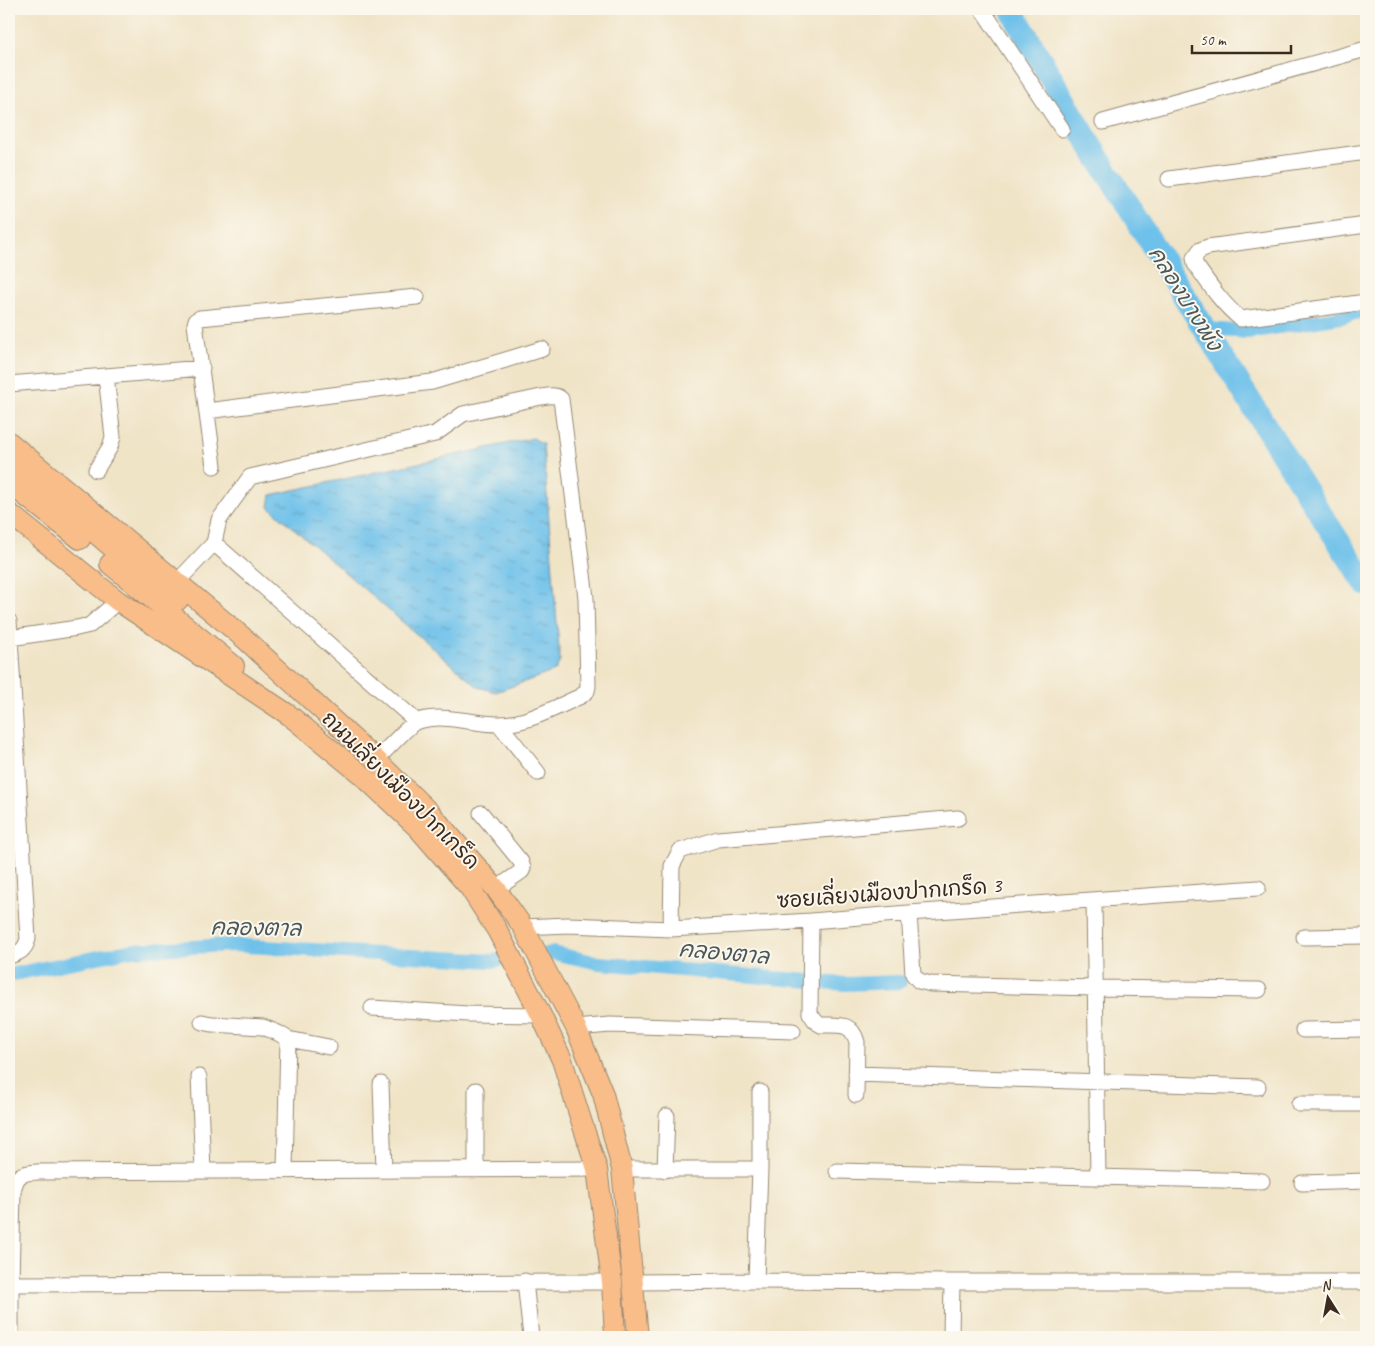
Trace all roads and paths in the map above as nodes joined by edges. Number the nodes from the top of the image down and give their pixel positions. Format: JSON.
{"nodes":[{"id":1,"x":982,"y":9,"type":"edge"},
{"id":2,"x":1366,"y":49,"type":"edge"},
{"id":3,"x":1103,"y":122,"type":"dead end"},
{"id":4,"x":1062,"y":129,"type":"dead end"},
{"id":5,"x":1366,"y":152,"type":"edge"},
{"id":6,"x":1169,"y":180,"type":"dead end"},
{"id":7,"x":1366,"y":225,"type":"edge"},
{"id":8,"x":417,"y":297,"type":"dead end"},
{"id":9,"x":1366,"y":302,"type":"edge"},
{"id":10,"x":542,"y":348,"type":"dead end"},
{"id":11,"x":202,"y":368,"type":"junction"},
{"id":12,"x":106,"y":376,"type":"junction"},
{"id":13,"x":9,"y":384,"type":"edge"},
{"id":14,"x":207,"y":410,"type":"junction"},
{"id":15,"x":9,"y":442,"type":"edge"},
{"id":16,"x":9,"y":459,"type":"edge"},
{"id":17,"x":214,"y":466,"type":"dead end"},
{"id":18,"x":96,"y":470,"type":"dead end"},
{"id":19,"x":9,"y":483,"type":"edge"},
{"id":20,"x":9,"y":513,"type":"edge"},
{"id":21,"x":63,"y":515,"type":"junction"},
{"id":22,"x":214,"y":543,"type":"junction"},
{"id":23,"x":177,"y":582,"type":"junction"},
{"id":24,"x":118,"y":601,"type":"junction"},
{"id":25,"x":9,"y":621,"type":"edge"},
{"id":26,"x":10,"y":638,"type":"edge"},
{"id":27,"x":298,"y":688,"type":"junction"},
{"id":28,"x":290,"y":715,"type":"junction"},
{"id":29,"x":416,"y":721,"type":"junction"},
{"id":30,"x":500,"y":724,"type":"junction"},
{"id":31,"x":376,"y":760,"type":"junction"},
{"id":32,"x":538,"y":773,"type":"dead end"},
{"id":33,"x":481,"y":813,"type":"dead end"},
{"id":34,"x":958,"y":818,"type":"dead end"},
{"id":35,"x":1258,"y":888,"type":"dead end"},
{"id":36,"x":496,"y":889,"type":"junction"},
{"id":37,"x":1094,"y":900,"type":"junction"},
{"id":38,"x":909,"y":913,"type":"junction"},
{"id":39,"x":811,"y":921,"type":"junction"},
{"id":40,"x":523,"y":927,"type":"junction"},
{"id":41,"x":671,"y":929,"type":"junction"},
{"id":42,"x":1366,"y":936,"type":"edge"},
{"id":43,"x":1304,"y":937,"type":"dead end"},
{"id":44,"x":9,"y":956,"type":"edge"},
{"id":45,"x":1095,"y":988,"type":"junction"},
{"id":46,"x":1259,"y":990,"type":"dead end"},
{"id":47,"x":372,"y":1008,"type":"dead end"},
{"id":48,"x":542,"y":1015,"type":"junction"},
{"id":49,"x":202,"y":1022,"type":"dead end"},
{"id":50,"x":576,"y":1028,"type":"junction"},
{"id":51,"x":1366,"y":1029,"type":"edge"},
{"id":52,"x":1303,"y":1030,"type":"dead end"},
{"id":53,"x":794,"y":1031,"type":"dead end"},
{"id":54,"x":288,"y":1039,"type":"junction"},
{"id":55,"x":329,"y":1047,"type":"dead end"},
{"id":56,"x":856,"y":1074,"type":"junction"},
{"id":57,"x":199,"y":1077,"type":"dead end"},
{"id":58,"x":1097,"y":1081,"type":"junction"},
{"id":59,"x":381,"y":1084,"type":"dead end"},
{"id":60,"x":1258,"y":1087,"type":"dead end"},
{"id":61,"x":476,"y":1090,"type":"dead end"},
{"id":62,"x":760,"y":1092,"type":"dead end"},
{"id":63,"x":856,"y":1095,"type":"dead end"},
{"id":64,"x":1299,"y":1104,"type":"dead end"},
{"id":65,"x":1366,"y":1104,"type":"edge"},
{"id":66,"x":667,"y":1116,"type":"dead end"},
{"id":67,"x":597,"y":1169,"type":"junction"},
{"id":68,"x":622,"y":1169,"type":"junction"},
{"id":69,"x":760,"y":1169,"type":"junction"},
{"id":70,"x":203,"y":1170,"type":"junction"},
{"id":71,"x":285,"y":1170,"type":"junction"},
{"id":72,"x":384,"y":1170,"type":"junction"},
{"id":73,"x":476,"y":1170,"type":"junction"},
{"id":74,"x":666,"y":1170,"type":"junction"},
{"id":75,"x":837,"y":1171,"type":"dead end"},
{"id":76,"x":1098,"y":1178,"type":"junction"},
{"id":77,"x":1262,"y":1181,"type":"dead end"},
{"id":78,"x":1366,"y":1181,"type":"edge"},
{"id":79,"x":1302,"y":1183,"type":"dead end"},
{"id":80,"x":756,"y":1281,"type":"junction"},
{"id":81,"x":525,"y":1282,"type":"junction"},
{"id":82,"x":612,"y":1282,"type":"junction"},
{"id":83,"x":634,"y":1282,"type":"junction"},
{"id":84,"x":952,"y":1282,"type":"junction"},
{"id":85,"x":1366,"y":1282,"type":"edge"},
{"id":86,"x":10,"y":1284,"type":"edge"},
{"id":87,"x":11,"y":1337,"type":"edge"},
{"id":88,"x":531,"y":1337,"type":"edge"},
{"id":89,"x":615,"y":1337,"type":"edge"},
{"id":90,"x":638,"y":1337,"type":"edge"},
{"id":91,"x":951,"y":1337,"type":"edge"}],
"edges":[{"from":1,"to":4,"type":"street"},
{"from":2,"to":3,"type":"street"},
{"from":5,"to":6,"type":"street"},
{"from":7,"to":9,"type":"street"},
{"from":8,"to":11,"type":"street"},
{"from":10,"to":14,"type":"street"},
{"from":11,"to":12,"type":"street"},
{"from":11,"to":14,"type":"street"},
{"from":12,"to":13,"type":"street"},
{"from":12,"to":18,"type":"street"},
{"from":14,"to":17,"type":"street"},
{"from":15,"to":23,"type":"main road","name":"ถนนเลี่ยงเมืองปากเกร็ด"},
{"from":16,"to":21,"type":"main road"},
{"from":19,"to":21,"type":"main road"},
{"from":20,"to":24,"type":"main road","name":"ถนนเลี่ยงเมืองปากเกร็ด"},
{"from":21,"to":27,"type":"main road"},
{"from":21,"to":28,"type":"main road"},
{"from":22,"to":23,"type":"street"},
{"from":22,"to":29,"type":"street"},
{"from":22,"to":30,"type":"street"},
{"from":23,"to":27,"type":"main road","name":"ถนนเลี่ยงเมืองปากเกร็ด"},
{"from":24,"to":26,"type":"street"},
{"from":24,"to":28,"type":"main road","name":"ถนนเลี่ยงเมืองปากเกร็ด"},
{"from":25,"to":26,"type":"street"},
{"from":26,"to":44,"type":"street"},
{"from":27,"to":31,"type":"main road","name":"ถนนเลี่ยงเมืองปากเกร็ด"},
{"from":28,"to":48,"type":"main road","name":"ถนนเลี่ยงเมืองปากเกร็ด"},
{"from":29,"to":30,"type":"street"},
{"from":29,"to":31,"type":"street"},
{"from":30,"to":32,"type":"street"},
{"from":31,"to":36,"type":"main road","name":"ถนนเลี่ยงเมืองปากเกร็ด"},
{"from":33,"to":36,"type":"street"},
{"from":34,"to":41,"type":"street"},
{"from":35,"to":37,"type":"street","name":"ซอยเลี่ยงเมืองปากเกร็ด 3"},
{"from":36,"to":40,"type":"main road","name":"ถนนเลี่ยงเมืองปากเกร็ด"},
{"from":37,"to":38,"type":"street","name":"ซอยเลี่ยงเมืองปากเกร็ด 3"},
{"from":37,"to":45,"type":"street"},
{"from":38,"to":39,"type":"street","name":"ซอยเลี่ยงเมืองปากเกร็ด 3"},
{"from":38,"to":45,"type":"street"},
{"from":39,"to":41,"type":"street","name":"ซอยเลี่ยงเมืองปากเกร็ด 3"},
{"from":39,"to":56,"type":"street"},
{"from":40,"to":41,"type":"street","name":"ซอยเลี่ยงเมืองปากเกร็ด 3"},
{"from":40,"to":50,"type":"main road","name":"ถนนเลี่ยงเมืองปากเกร็ด"},
{"from":42,"to":43,"type":"street"},
{"from":45,"to":46,"type":"street"},
{"from":45,"to":58,"type":"street"},
{"from":47,"to":48,"type":"street"},
{"from":48,"to":67,"type":"main road","name":"ถนนเลี่ยงเมืองปากเกร็ด"},
{"from":49,"to":54,"type":"street"},
{"from":50,"to":53,"type":"street"},
{"from":50,"to":68,"type":"main road","name":"ถนนเลี่ยงเมืองปากเกร็ด"},
{"from":51,"to":52,"type":"street"},
{"from":54,"to":55,"type":"street"},
{"from":54,"to":71,"type":"street"},
{"from":56,"to":58,"type":"street"},
{"from":56,"to":63,"type":"street"},
{"from":57,"to":70,"type":"street"},
{"from":58,"to":60,"type":"street"},
{"from":58,"to":76,"type":"street"},
{"from":59,"to":72,"type":"street"},
{"from":61,"to":73,"type":"street"},
{"from":62,"to":69,"type":"street"},
{"from":64,"to":65,"type":"street"},
{"from":66,"to":74,"type":"street"},
{"from":67,"to":73,"type":"street"},
{"from":67,"to":82,"type":"main road","name":"ถนนเลี่ยงเมืองปากเกร็ด"},
{"from":68,"to":74,"type":"street"},
{"from":68,"to":83,"type":"main road","name":"ถนนเลี่ยงเมืองปากเกร็ด"},
{"from":69,"to":74,"type":"street"},
{"from":69,"to":80,"type":"street"},
{"from":70,"to":71,"type":"street"},
{"from":70,"to":86,"type":"street"},
{"from":71,"to":72,"type":"street"},
{"from":72,"to":73,"type":"street"},
{"from":75,"to":76,"type":"street"},
{"from":76,"to":77,"type":"street"},
{"from":78,"to":79,"type":"street"},
{"from":80,"to":83,"type":"street"},
{"from":80,"to":84,"type":"street"},
{"from":81,"to":82,"type":"street"},
{"from":81,"to":86,"type":"street"},
{"from":81,"to":88,"type":"street"},
{"from":82,"to":89,"type":"main road","name":"ถนนเลี่ยงเมืองปากเกร็ด"},
{"from":83,"to":90,"type":"main road","name":"ถนนเลี่ยงเมืองปากเกร็ด"},
{"from":84,"to":85,"type":"street"},
{"from":84,"to":91,"type":"street"},
{"from":86,"to":87,"type":"street"}]}
